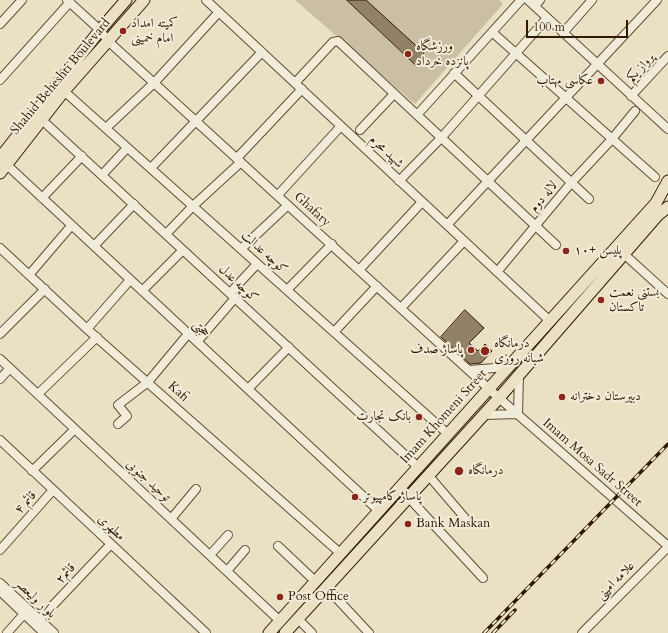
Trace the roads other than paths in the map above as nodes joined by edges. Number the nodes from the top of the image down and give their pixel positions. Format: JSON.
{"nodes":[{"id":1,"x":22,"y":0,"type":"edge"},
{"id":2,"x":126,"y":0,"type":"edge"},
{"id":3,"x":144,"y":0,"type":"edge"},
{"id":4,"x":206,"y":0,"type":"edge"},
{"id":5,"x":521,"y":0,"type":"edge"},
{"id":6,"x":528,"y":0,"type":"edge"},
{"id":7,"x":592,"y":0,"type":"edge"},
{"id":8,"x":657,"y":0,"type":"edge"},
{"id":9,"x":68,"y":1,"type":"edge"},
{"id":10,"x":538,"y":3,"type":"edge"},
{"id":11,"x":219,"y":12,"type":"junction"},
{"id":12,"x":547,"y":18,"type":"junction"},
{"id":13,"x":0,"y":24,"type":"edge"},
{"id":14,"x":100,"y":30,"type":"junction"},
{"id":15,"x":492,"y":32,"type":"junction"},
{"id":16,"x":563,"y":33,"type":"junction"},
{"id":17,"x":108,"y":40,"type":"junction"},
{"id":18,"x":262,"y":52,"type":"junction"},
{"id":19,"x":517,"y":54,"type":"junction"},
{"id":20,"x":668,"y":56,"type":"edge"},
{"id":21,"x":597,"y":63,"type":"junction"},
{"id":22,"x":454,"y":74,"type":"junction"},
{"id":23,"x":0,"y":80,"type":"edge"},
{"id":24,"x":154,"y":83,"type":"junction"},
{"id":25,"x":295,"y":83,"type":"junction"},
{"id":26,"x":302,"y":89,"type":"junction"},
{"id":27,"x":64,"y":91,"type":"junction"},
{"id":28,"x":394,"y":94,"type":"junction"},
{"id":29,"x":478,"y":96,"type":"junction"},
{"id":30,"x":632,"y":96,"type":"junction"},
{"id":31,"x":566,"y":98,"type":"junction"},
{"id":32,"x":635,"y":111,"type":"dead end"},
{"id":33,"x":417,"y":115,"type":"junction"},
{"id":34,"x":42,"y":120,"type":"junction"},
{"id":35,"x":196,"y":121,"type":"junction"},
{"id":36,"x":341,"y":126,"type":"junction"},
{"id":37,"x":106,"y":128,"type":"junction"},
{"id":38,"x":668,"y":129,"type":"edge"},
{"id":39,"x":360,"y":130,"type":"dead end"},
{"id":40,"x":442,"y":137,"type":"junction"},
{"id":41,"x":612,"y":139,"type":"junction"},
{"id":42,"x":525,"y":140,"type":"junction"},
{"id":43,"x":128,"y":148,"type":"junction"},
{"id":44,"x":82,"y":156,"type":"junction"},
{"id":45,"x":239,"y":160,"type":"junction"},
{"id":46,"x":2,"y":165,"type":"edge"},
{"id":47,"x":151,"y":168,"type":"junction"},
{"id":48,"x":102,"y":175,"type":"junction"},
{"id":49,"x":655,"y":177,"type":"dead end"},
{"id":50,"x":400,"y":180,"type":"junction"},
{"id":51,"x":488,"y":181,"type":"junction"},
{"id":52,"x":668,"y":181,"type":"edge"},
{"id":53,"x":571,"y":183,"type":"junction"},
{"id":54,"x":278,"y":195,"type":"junction"},
{"id":55,"x":42,"y":198,"type":"junction"},
{"id":56,"x":589,"y":199,"type":"dead end"},
{"id":57,"x":422,"y":202,"type":"junction"},
{"id":58,"x":134,"y":204,"type":"junction"},
{"id":59,"x":288,"y":205,"type":"junction"},
{"id":60,"x":193,"y":206,"type":"junction"},
{"id":61,"x":668,"y":207,"type":"edge"},
{"id":62,"x":447,"y":225,"type":"junction"},
{"id":63,"x":71,"y":226,"type":"junction"},
{"id":64,"x":536,"y":227,"type":"junction"},
{"id":65,"x":166,"y":234,"type":"junction"},
{"id":66,"x":464,"y":241,"type":"junction"},
{"id":67,"x":332,"y":244,"type":"junction"},
{"id":68,"x":94,"y":246,"type":"junction"},
{"id":69,"x":556,"y":246,"type":"dead end"},
{"id":70,"x":0,"y":248,"type":"edge"},
{"id":71,"x":241,"y":249,"type":"junction"},
{"id":72,"x":183,"y":250,"type":"junction"},
{"id":73,"x":624,"y":254,"type":"junction"},
{"id":74,"x":257,"y":264,"type":"junction"},
{"id":75,"x":359,"y":270,"type":"junction"},
{"id":76,"x":497,"y":272,"type":"junction"},
{"id":77,"x":29,"y":276,"type":"junction"},
{"id":78,"x":130,"y":280,"type":"junction"},
{"id":79,"x":377,"y":286,"type":"junction"},
{"id":80,"x":45,"y":289,"type":"junction"},
{"id":81,"x":287,"y":290,"type":"junction"},
{"id":82,"x":142,"y":291,"type":"junction"},
{"id":83,"x":668,"y":294,"type":"edge"},
{"id":84,"x":232,"y":295,"type":"junction"},
{"id":85,"x":401,"y":308,"type":"junction"},
{"id":86,"x":550,"y":321,"type":"junction"},
{"id":87,"x":87,"y":328,"type":"junction"},
{"id":88,"x":334,"y":332,"type":"junction"},
{"id":89,"x":0,"y":334,"type":"edge"},
{"id":90,"x":188,"y":334,"type":"junction"},
{"id":91,"x":97,"y":337,"type":"junction"},
{"id":92,"x":197,"y":342,"type":"junction"},
{"id":93,"x":289,"y":347,"type":"junction"},
{"id":94,"x":0,"y":359,"type":"edge"},
{"id":95,"x":508,"y":367,"type":"junction"},
{"id":96,"x":10,"y":368,"type":"junction"},
{"id":97,"x":469,"y":370,"type":"junction"},
{"id":98,"x":519,"y":375,"type":"junction"},
{"id":99,"x":0,"y":379,"type":"edge"},
{"id":100,"x":148,"y":382,"type":"junction"},
{"id":101,"x":489,"y":388,"type":"junction"},
{"id":102,"x":248,"y":389,"type":"junction"},
{"id":103,"x":38,"y":394,"type":"junction"},
{"id":104,"x":500,"y":398,"type":"junction"},
{"id":105,"x":518,"y":414,"type":"junction"},
{"id":106,"x":484,"y":415,"type":"junction"},
{"id":107,"x":118,"y":424,"type":"dead end"},
{"id":108,"x":75,"y":429,"type":"junction"},
{"id":109,"x":448,"y":434,"type":"junction"},
{"id":110,"x":1,"y":442,"type":"edge"},
{"id":111,"x":418,"y":467,"type":"junction"},
{"id":112,"x":32,"y":471,"type":"junction"},
{"id":113,"x":429,"y":476,"type":"junction"},
{"id":114,"x":196,"y":489,"type":"dead end"},
{"id":115,"x":53,"y":490,"type":"junction"},
{"id":116,"x":408,"y":498,"type":"junction"},
{"id":117,"x":378,"y":510,"type":"junction"},
{"id":118,"x":465,"y":518,"type":"dead end"},
{"id":119,"x":171,"y":519,"type":"junction"},
{"id":120,"x":228,"y":535,"type":"dead end"},
{"id":121,"x":110,"y":544,"type":"junction"},
{"id":122,"x":278,"y":546,"type":"dead end"},
{"id":123,"x":668,"y":546,"type":"edge"},
{"id":124,"x":0,"y":550,"type":"edge"},
{"id":125,"x":245,"y":550,"type":"dead end"},
{"id":126,"x":340,"y":554,"type":"junction"},
{"id":127,"x":210,"y":555,"type":"junction"},
{"id":128,"x":227,"y":571,"type":"junction"},
{"id":129,"x":483,"y":578,"type":"dead end"},
{"id":130,"x":315,"y":581,"type":"junction"},
{"id":131,"x":0,"y":583,"type":"edge"},
{"id":132,"x":326,"y":588,"type":"junction"},
{"id":133,"x":0,"y":591,"type":"edge"},
{"id":134,"x":24,"y":614,"type":"junction"},
{"id":135,"x":298,"y":619,"type":"junction"},
{"id":136,"x":39,"y":620,"type":"junction"},
{"id":137,"x":280,"y":621,"type":"junction"},
{"id":138,"x":586,"y":631,"type":"edge"},
{"id":139,"x":6,"y":633,"type":"edge"},
{"id":140,"x":44,"y":633,"type":"edge"},
{"id":141,"x":54,"y":633,"type":"edge"},
{"id":142,"x":206,"y":633,"type":"edge"},
{"id":143,"x":269,"y":633,"type":"edge"},
{"id":144,"x":286,"y":633,"type":"edge"},
{"id":145,"x":312,"y":633,"type":"edge"},
{"id":146,"x":369,"y":633,"type":"edge"}],
"edges":[{"from":1,"to":13,"type":"street"},
{"from":2,"to":14,"type":"main road","name":"Shahid Beheshti Boulevard"},
{"from":3,"to":17,"type":"main road","name":"Shahid Beheshti Boulevard"},
{"from":4,"to":11,"type":"street","name":"شهید محرم"},
{"from":5,"to":15,"type":"street"},
{"from":6,"to":10,"type":"street"},
{"from":7,"to":16,"type":"street"},
{"from":8,"to":21,"type":"street"},
{"from":9,"to":14,"type":"street"},
{"from":9,"to":23,"type":"street"},
{"from":10,"to":12,"type":"street"},
{"from":11,"to":18,"type":"street","name":"شهید محرم"},
{"from":11,"to":24,"type":"street"},
{"from":12,"to":16,"type":"street"},
{"from":12,"to":19,"type":"street"},
{"from":14,"to":17,"type":"street","name":"Ghafary"},
{"from":14,"to":46,"type":"main road","name":"Shahid Beheshti Boulevard"},
{"from":15,"to":19,"type":"street"},
{"from":15,"to":22,"type":"street"},
{"from":16,"to":21,"type":"street"},
{"from":17,"to":24,"type":"street","name":"Ghafary"},
{"from":17,"to":27,"type":"main road","name":"Shahid Beheshti Boulevard"},
{"from":18,"to":25,"type":"street","name":"شهید محرم"},
{"from":18,"to":35,"type":"street"},
{"from":19,"to":29,"type":"street"},
{"from":19,"to":31,"type":"street"},
{"from":20,"to":30,"type":"street","name":"پرواز یکم"},
{"from":21,"to":30,"type":"street"},
{"from":21,"to":31,"type":"street"},
{"from":22,"to":29,"type":"street"},
{"from":22,"to":33,"type":"street"},
{"from":24,"to":35,"type":"street","name":"Ghafary"},
{"from":24,"to":37,"type":"street"},
{"from":25,"to":26,"type":"street","name":"شهید محرم"},
{"from":25,"to":28,"type":"street"},
{"from":26,"to":36,"type":"street","name":"شهید محرم"},
{"from":26,"to":45,"type":"street"},
{"from":27,"to":34,"type":"main road","name":"Shahid Beheshti Boulevard"},
{"from":27,"to":37,"type":"street","name":"کوچه عدالت"},
{"from":28,"to":33,"type":"street"},
{"from":28,"to":39,"type":"street"},
{"from":29,"to":40,"type":"street"},
{"from":29,"to":42,"type":"street"},
{"from":30,"to":38,"type":"street"},
{"from":31,"to":41,"type":"street"},
{"from":31,"to":42,"type":"street"},
{"from":32,"to":41,"type":"street","name":"لاله دوم"},
{"from":33,"to":40,"type":"street"},
{"from":34,"to":44,"type":"street","name":"کوچه عدل"},
{"from":34,"to":46,"type":"main road","name":"Shahid Beheshti Boulevard"},
{"from":35,"to":45,"type":"street","name":"Ghafary"},
{"from":35,"to":47,"type":"street"},
{"from":36,"to":50,"type":"street","name":"شهید محرم"},
{"from":36,"to":54,"type":"street"},
{"from":37,"to":43,"type":"street","name":"کوچه عدالت"},
{"from":40,"to":50,"type":"street"},
{"from":40,"to":51,"type":"street"},
{"from":41,"to":49,"type":"street"},
{"from":41,"to":53,"type":"street","name":"لاله دوم"},
{"from":42,"to":51,"type":"street"},
{"from":42,"to":53,"type":"street"},
{"from":43,"to":47,"type":"street","name":"کوچه عدالت"},
{"from":43,"to":48,"type":"street"},
{"from":44,"to":48,"type":"street","name":"کوچه عدل"},
{"from":44,"to":55,"type":"street"},
{"from":45,"to":54,"type":"street","name":"Ghafary"},
{"from":45,"to":60,"type":"street"},
{"from":46,"to":55,"type":"street","name":"حجتی"},
{"from":47,"to":60,"type":"street","name":"کوچه عدالت"},
{"from":48,"to":58,"type":"street","name":"کوچه عدل"},
{"from":50,"to":57,"type":"street","name":"شهید محرم"},
{"from":51,"to":62,"type":"street"},
{"from":51,"to":64,"type":"street"},
{"from":52,"to":86,"type":"main road","name":"Imam Khomeni Street"},
{"from":53,"to":56,"type":"street"},
{"from":53,"to":64,"type":"street","name":"لاله دوم"},
{"from":54,"to":59,"type":"street","name":"Ghafary"},
{"from":55,"to":63,"type":"street","name":"حجتی"},
{"from":57,"to":62,"type":"street","name":"شهید محرم"},
{"from":57,"to":75,"type":"street"},
{"from":58,"to":65,"type":"street","name":"کوچه عدل"},
{"from":58,"to":68,"type":"street"},
{"from":59,"to":67,"type":"street","name":"Ghafary"},
{"from":59,"to":71,"type":"street"},
{"from":60,"to":65,"type":"street"},
{"from":60,"to":71,"type":"street","name":"کوچه عدالت"},
{"from":61,"to":73,"type":"main road"},
{"from":62,"to":66,"type":"street","name":"شهید محرم"},
{"from":63,"to":68,"type":"street","name":"حجتی"},
{"from":63,"to":77,"type":"street"},
{"from":64,"to":69,"type":"street"},
{"from":64,"to":76,"type":"street","name":"لاله دوم"},
{"from":65,"to":72,"type":"street","name":"کوچه عدل"},
{"from":66,"to":76,"type":"street","name":"شهید محرم"},
{"from":66,"to":85,"type":"street"},
{"from":67,"to":75,"type":"street","name":"Ghafary"},
{"from":67,"to":81,"type":"street"},
{"from":68,"to":78,"type":"street","name":"حجتی"},
{"from":70,"to":77,"type":"street","name":"Kafi"},
{"from":71,"to":74,"type":"street","name":"کوچه عدالت"},
{"from":72,"to":82,"type":"street"},
{"from":72,"to":84,"type":"street","name":"کوچه عدل"},
{"from":73,"to":83,"type":"street"},
{"from":73,"to":98,"type":"main road"},
{"from":74,"to":81,"type":"street","name":"کوچه عدالت"},
{"from":74,"to":84,"type":"street"},
{"from":75,"to":79,"type":"street","name":"Ghafary"},
{"from":76,"to":86,"type":"street","name":"شهید محرم"},
{"from":77,"to":80,"type":"street","name":"Kafi"},
{"from":78,"to":82,"type":"street","name":"حجتی"},
{"from":78,"to":87,"type":"street"},
{"from":79,"to":85,"type":"street","name":"Ghafary"},
{"from":79,"to":88,"type":"street"},
{"from":80,"to":87,"type":"street","name":"Kafi"},
{"from":80,"to":89,"type":"street"},
{"from":81,"to":88,"type":"street","name":"کوچه عدالت"},
{"from":82,"to":90,"type":"street","name":"حجتی"},
{"from":84,"to":92,"type":"street"},
{"from":84,"to":93,"type":"street","name":"کوچه عدل"},
{"from":85,"to":97,"type":"street","name":"Ghafary"},
{"from":86,"to":95,"type":"main road","name":"Imam Khomeni Street"},
{"from":87,"to":91,"type":"street","name":"Kafi"},
{"from":88,"to":109,"type":"street","name":"کوچه عدالت"},
{"from":90,"to":92,"type":"street","name":"حجتی"},
{"from":90,"to":100,"type":"street"},
{"from":91,"to":100,"type":"street","name":"Kafi"},
{"from":91,"to":103,"type":"street"},
{"from":92,"to":102,"type":"street","name":"حجتی"},
{"from":93,"to":102,"type":"street"},
{"from":93,"to":111,"type":"street","name":"کوچه عدل"},
{"from":94,"to":96,"type":"street","name":"توحید جنوبی"},
{"from":95,"to":97,"type":"street"},
{"from":95,"to":101,"type":"main road","name":"Imam Khomeni Street"},
{"from":96,"to":99,"type":"street"},
{"from":96,"to":103,"type":"street","name":"توحید جنوبی"},
{"from":97,"to":101,"type":"street","name":"Ghafary"},
{"from":98,"to":104,"type":"main road"},
{"from":98,"to":105,"type":"street"},
{"from":100,"to":107,"type":"street"},
{"from":100,"to":126,"type":"street","name":"Kafi"},
{"from":101,"to":104,"type":"street","name":"Ghafary"},
{"from":101,"to":109,"type":"main road","name":"Imam Khomeni Street"},
{"from":102,"to":117,"type":"street","name":"حجتی"},
{"from":103,"to":108,"type":"street","name":"توحید جنوبی"},
{"from":104,"to":105,"type":"street","name":"Imam Mosa Sadr Street"},
{"from":104,"to":106,"type":"main road"},
{"from":105,"to":106,"type":"street"},
{"from":105,"to":123,"type":"street","name":"Imam Mosa Sadr Street"},
{"from":106,"to":113,"type":"main road"},
{"from":108,"to":112,"type":"street"},
{"from":108,"to":119,"type":"street","name":"توحید جنوبی"},
{"from":109,"to":111,"type":"main road","name":"Imam Khomeni Street"},
{"from":110,"to":112,"type":"street","name":"مطهری"},
{"from":111,"to":117,"type":"main road","name":"Imam Khomeni Street"},
{"from":112,"to":115,"type":"street","name":"مطهری"},
{"from":113,"to":116,"type":"main road"},
{"from":113,"to":118,"type":"street"},
{"from":114,"to":119,"type":"street"},
{"from":115,"to":121,"type":"street","name":"مطهری"},
{"from":115,"to":124,"type":"street","name":"قائم ۴"},
{"from":116,"to":129,"type":"street"},
{"from":116,"to":132,"type":"main road"},
{"from":117,"to":126,"type":"main road","name":"Imam Khomeni Street"},
{"from":119,"to":127,"type":"street","name":"توحید جنوبی"},
{"from":120,"to":127,"type":"street"},
{"from":121,"to":136,"type":"street","name":"قائم۲"},
{"from":121,"to":142,"type":"street","name":"مطهری"},
{"from":122,"to":130,"type":"street"},
{"from":123,"to":138,"type":"street","name":"علامه امینی"},
{"from":125,"to":128,"type":"street"},
{"from":126,"to":130,"type":"main road","name":"Imam Khomeni Street"},
{"from":127,"to":128,"type":"street","name":"توحید جنوبی"},
{"from":128,"to":137,"type":"street","name":"توحید جنوبی"},
{"from":130,"to":137,"type":"main road","name":"Imam Khomeni Street"},
{"from":131,"to":136,"type":"street","name":"بلوار ولیعصر"},
{"from":132,"to":135,"type":"main road"},
{"from":132,"to":146,"type":"street"},
{"from":133,"to":134,"type":"street"},
{"from":134,"to":139,"type":"street"},
{"from":134,"to":140,"type":"street"},
{"from":135,"to":144,"type":"main road"},
{"from":135,"to":145,"type":"street"},
{"from":136,"to":141,"type":"street","name":"بلوار ولیعصر"},
{"from":137,"to":143,"type":"main road","name":"Imam Khomeni Street"}]}
